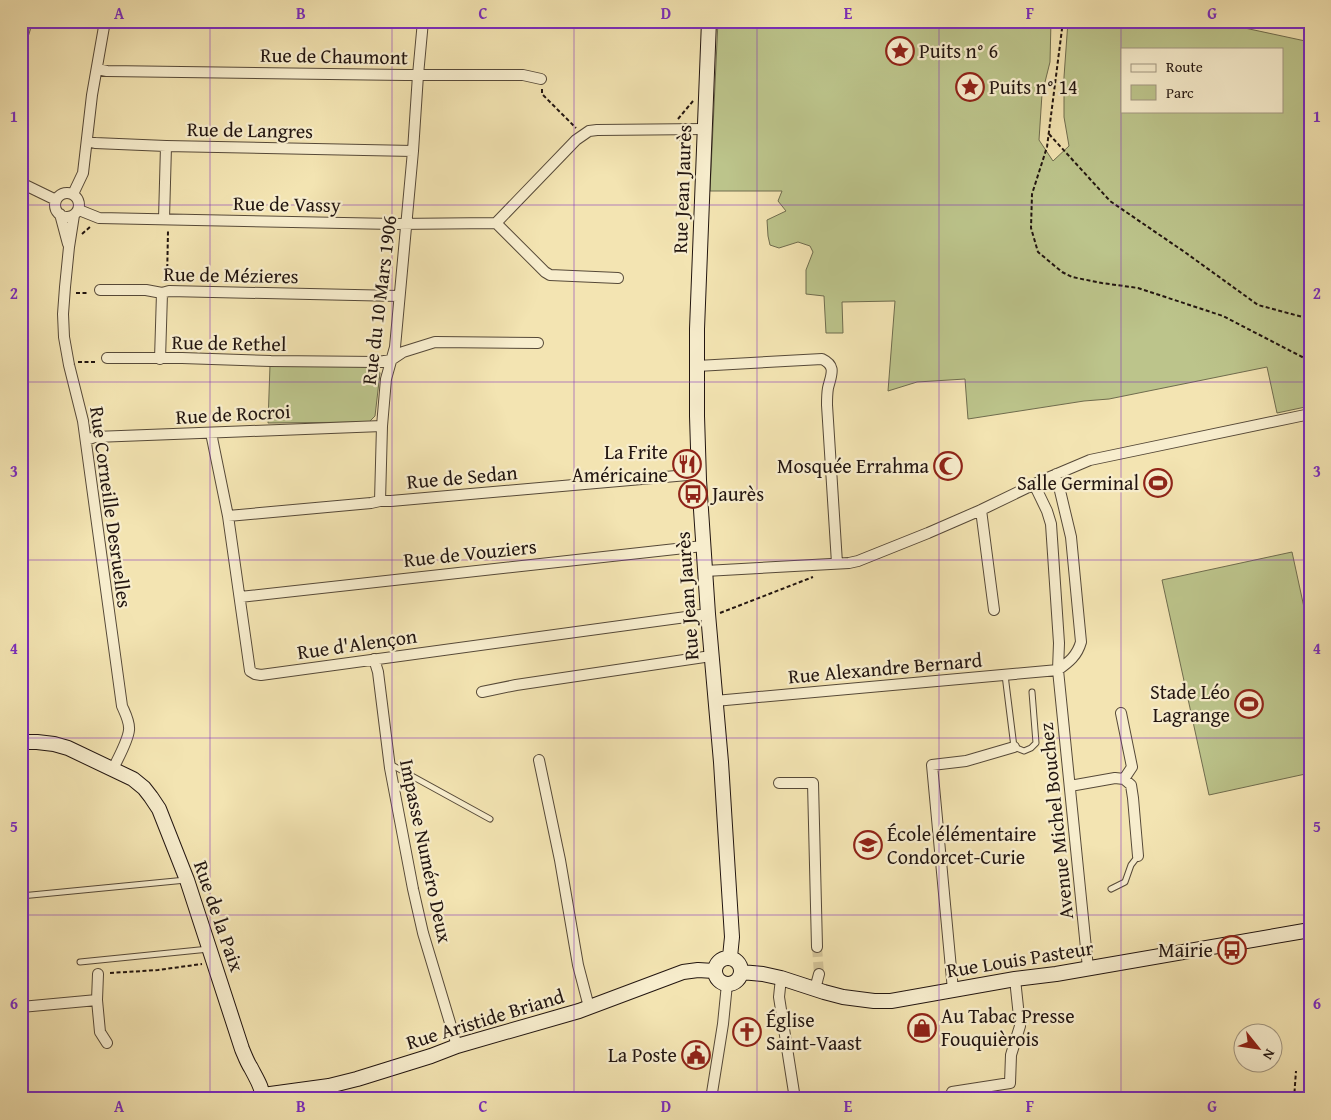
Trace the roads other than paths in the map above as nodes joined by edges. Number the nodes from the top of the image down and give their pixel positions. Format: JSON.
{"nodes":[{"id":1,"x":105,"y":21,"type":"edge"},
{"id":2,"x":423,"y":21,"type":"edge"},
{"id":3,"x":709,"y":21,"type":"edge"},
{"id":4,"x":97,"y":69,"type":"junction"},
{"id":5,"x":418,"y":75,"type":"junction"},
{"id":6,"x":541,"y":79,"type":"road end"},
{"id":7,"x":704,"y":129,"type":"junction"},
{"id":8,"x":86,"y":142,"type":"junction"},
{"id":9,"x":166,"y":146,"type":"junction"},
{"id":10,"x":413,"y":151,"type":"junction"},
{"id":11,"x":21,"y":183,"type":"edge"},
{"id":12,"x":73,"y":194,"type":"junction"},
{"id":13,"x":56,"y":200,"type":"junction"},
{"id":14,"x":76,"y":212,"type":"junction"},
{"id":15,"x":60,"y":214,"type":"junction"},
{"id":16,"x":164,"y":219,"type":"junction"},
{"id":17,"x":496,"y":223,"type":"junction"},
{"id":18,"x":406,"y":224,"type":"junction"},
{"id":19,"x":69,"y":247,"type":"junction"},
{"id":20,"x":618,"y":278,"type":"dead end"},
{"id":21,"x":100,"y":290,"type":"road end"},
{"id":22,"x":162,"y":293,"type":"junction"},
{"id":23,"x":399,"y":296,"type":"junction"},
{"id":24,"x":538,"y":343,"type":"dead end"},
{"id":25,"x":107,"y":358,"type":"road end"},
{"id":26,"x":160,"y":359,"type":"junction"},
{"id":27,"x":390,"y":360,"type":"junction"},
{"id":28,"x":697,"y":366,"type":"junction"},
{"id":29,"x":1310,"y":414,"type":"edge"},
{"id":30,"x":382,"y":426,"type":"junction"},
{"id":31,"x":211,"y":433,"type":"junction"},
{"id":32,"x":86,"y":440,"type":"junction"},
{"id":33,"x":699,"y":474,"type":"junction"},
{"id":34,"x":1056,"y":474,"type":"junction"},
{"id":35,"x":1034,"y":484,"type":"junction"},
{"id":36,"x":380,"y":501,"type":"junction"},
{"id":37,"x":981,"y":510,"type":"junction"},
{"id":38,"x":228,"y":516,"type":"junction"},
{"id":39,"x":704,"y":546,"type":"junction"},
{"id":40,"x":837,"y":563,"type":"junction"},
{"id":41,"x":705,"y":572,"type":"junction"},
{"id":42,"x":240,"y":597,"type":"junction"},
{"id":43,"x":994,"y":610,"type":"dead end"},
{"id":44,"x":708,"y":614,"type":"junction"},
{"id":45,"x":711,"y":656,"type":"junction"},
{"id":46,"x":374,"y":659,"type":"junction"},
{"id":47,"x":1058,"y":670,"type":"junction"},
{"id":48,"x":1005,"y":675,"type":"junction"},
{"id":49,"x":482,"y":692,"type":"dead end"},
{"id":50,"x":1032,"y":692,"type":"dead end"},
{"id":51,"x":715,"y":701,"type":"junction"},
{"id":52,"x":1121,"y":713,"type":"dead end"},
{"id":53,"x":21,"y":742,"type":"edge"},
{"id":54,"x":1014,"y":747,"type":"junction"},
{"id":55,"x":539,"y":760,"type":"dead end"},
{"id":56,"x":390,"y":764,"type":"junction"},
{"id":57,"x":113,"y":768,"type":"junction"},
{"id":58,"x":1124,"y":779,"type":"junction"},
{"id":59,"x":779,"y":783,"type":"dead end"},
{"id":60,"x":1070,"y":786,"type":"junction"},
{"id":61,"x":490,"y":819,"type":"dead end"},
{"id":62,"x":1138,"y":856,"type":"joint"},
{"id":63,"x":187,"y":880,"type":"junction"},
{"id":64,"x":1110,"y":889,"type":"dead end"},
{"id":65,"x":21,"y":896,"type":"edge"},
{"id":66,"x":1309,"y":931,"type":"edge"},
{"id":67,"x":817,"y":947,"type":"tunnel mouth"},
{"id":68,"x":210,"y":949,"type":"junction"},
{"id":69,"x":730,"y":958,"type":"junction"},
{"id":70,"x":80,"y":962,"type":"dead end"},
{"id":71,"x":1088,"y":968,"type":"junction"},
{"id":72,"x":714,"y":971,"type":"junction"},
{"id":73,"x":741,"y":972,"type":"junction"},
{"id":74,"x":98,"y":974,"type":"road end"},
{"id":75,"x":819,"y":974,"type":"tunnel mouth"},
{"id":76,"x":781,"y":978,"type":"junction"},
{"id":77,"x":1015,"y":980,"type":"junction"},
{"id":78,"x":727,"y":984,"type":"junction"},
{"id":79,"x":815,"y":989,"type":"junction"},
{"id":80,"x":953,"y":990,"type":"junction"},
{"id":81,"x":97,"y":1000,"type":"junction"},
{"id":82,"x":21,"y":1007,"type":"edge"},
{"id":83,"x":589,"y":1007,"type":"junction"},
{"id":84,"x":107,"y":1043,"type":"dead end"},
{"id":85,"x":457,"y":1046,"type":"junction"},
{"id":86,"x":952,"y":1092,"type":"dead end"},
{"id":87,"x":261,"y":1097,"type":"edge"},
{"id":88,"x":712,"y":1099,"type":"edge"},
{"id":89,"x":795,"y":1099,"type":"edge"}],
"edges":[{"from":1,"to":4,"type":"street"},
{"from":2,"to":5,"type":"street","name":"Rue du 10 Mars 1906"},
{"from":3,"to":7,"type":"street","name":"Rue Jean Jaurès"},
{"from":4,"to":5,"type":"street","name":"Rue de Chaumont"},
{"from":4,"to":8,"type":"street"},
{"from":5,"to":6,"type":"street","name":"Rue de Chaumont"},
{"from":5,"to":10,"type":"street","name":"Rue du 10 Mars 1906"},
{"from":7,"to":17,"type":"street"},
{"from":7,"to":28,"type":"street","name":"Rue Jean Jaurès"},
{"from":8,"to":9,"type":"street","name":"Rue de Langres"},
{"from":8,"to":12,"type":"street"},
{"from":9,"to":10,"type":"street","name":"Rue de Langres"},
{"from":9,"to":16,"type":"street"},
{"from":10,"to":18,"type":"street","name":"Rue du 10 Mars 1906"},
{"from":11,"to":13,"type":"street"},
{"from":12,"to":13,"type":"street"},
{"from":12,"to":14,"type":"street"},
{"from":13,"to":15,"type":"street"},
{"from":14,"to":15,"type":"street"},
{"from":14,"to":16,"type":"street","name":"Rue de Vassy"},
{"from":14,"to":19,"type":"street","name":"Rue Corneille Desruelles"},
{"from":15,"to":19,"type":"street","name":"Rue Corneille Desruelles"},
{"from":16,"to":18,"type":"street","name":"Rue de Vassy"},
{"from":17,"to":18,"type":"street","name":"Rue de Vassy"},
{"from":17,"to":20,"type":"street"},
{"from":18,"to":23,"type":"street","name":"Rue du 10 Mars 1906"},
{"from":19,"to":32,"type":"street","name":"Rue Corneille Desruelles"},
{"from":21,"to":22,"type":"street","name":"Rue de Mézieres"},
{"from":22,"to":23,"type":"street","name":"Rue de Mézieres"},
{"from":22,"to":26,"type":"street"},
{"from":23,"to":27,"type":"street","name":"Rue du 10 Mars 1906"},
{"from":24,"to":27,"type":"street"},
{"from":25,"to":26,"type":"street","name":"Rue de Rethel"},
{"from":26,"to":27,"type":"street","name":"Rue de Rethel"},
{"from":27,"to":30,"type":"street","name":"Rue du 10 Mars 1906"},
{"from":28,"to":33,"type":"street","name":"Rue Jean Jaurès"},
{"from":28,"to":40,"type":"street"},
{"from":29,"to":34,"type":"street"},
{"from":30,"to":31,"type":"street","name":"Rue de Rocroi"},
{"from":30,"to":36,"type":"street","name":"Rue du 10 Mars 1906"},
{"from":31,"to":32,"type":"street","name":"Rue de Rocroi"},
{"from":31,"to":38,"type":"street","name":"Rue d'Alençon"},
{"from":32,"to":57,"type":"street","name":"Rue Corneille Desruelles"},
{"from":33,"to":36,"type":"street","name":"Rue de Sedan"},
{"from":33,"to":39,"type":"street","name":"Rue Jean Jaurès"},
{"from":34,"to":35,"type":"street"},
{"from":34,"to":47,"type":"street"},
{"from":35,"to":37,"type":"street"},
{"from":35,"to":47,"type":"street","name":"Avenue Michel Bouchez"},
{"from":36,"to":38,"type":"street","name":"Rue de Sedan"},
{"from":37,"to":40,"type":"street"},
{"from":37,"to":43,"type":"street"},
{"from":38,"to":42,"type":"street","name":"Rue d'Alençon"},
{"from":39,"to":41,"type":"street","name":"Rue Jean Jaurès"},
{"from":39,"to":42,"type":"street","name":"Rue de Vouziers"},
{"from":40,"to":41,"type":"street"},
{"from":41,"to":44,"type":"street","name":"Rue Jean Jaurès"},
{"from":42,"to":46,"type":"street","name":"Rue d'Alençon"},
{"from":44,"to":45,"type":"street","name":"Rue Jean Jaurès"},
{"from":44,"to":46,"type":"street","name":"Rue d'Alençon"},
{"from":45,"to":49,"type":"street"},
{"from":45,"to":51,"type":"street","name":"Rue Jean Jaurès"},
{"from":46,"to":56,"type":"street","name":"Impasse Numéro Deux"},
{"from":47,"to":48,"type":"street","name":"Rue Alexandre Bernard"},
{"from":47,"to":60,"type":"street","name":"Avenue Michel Bouchez"},
{"from":48,"to":51,"type":"street","name":"Rue Alexandre Bernard"},
{"from":48,"to":54,"type":"lane"},
{"from":50,"to":54,"type":"lane"},
{"from":51,"to":69,"type":"street","name":"Rue Jean Jaurès"},
{"from":52,"to":58,"type":"street"},
{"from":53,"to":57,"type":"street","name":"Rue de la Paix"},
{"from":54,"to":80,"type":"street"},
{"from":55,"to":83,"type":"street"},
{"from":56,"to":61,"type":"lane"},
{"from":56,"to":85,"type":"street","name":"Impasse Numéro Deux"},
{"from":57,"to":63,"type":"street","name":"Rue de la Paix"},
{"from":58,"to":60,"type":"street"},
{"from":58,"to":62,"type":"street"},
{"from":59,"to":67,"type":"street"},
{"from":60,"to":71,"type":"street","name":"Avenue Michel Bouchez"},
{"from":62,"to":64,"type":"lane"},
{"from":63,"to":65,"type":"lane"},
{"from":63,"to":68,"type":"street","name":"Rue de la Paix"},
{"from":66,"to":71,"type":"street","name":"Rue Louis Pasteur"},
{"from":68,"to":70,"type":"lane"},
{"from":68,"to":87,"type":"street","name":"Rue de la Paix"},
{"from":69,"to":72,"type":"street"},
{"from":69,"to":73,"type":"street"},
{"from":71,"to":77,"type":"street","name":"Rue Louis Pasteur"},
{"from":72,"to":78,"type":"street"},
{"from":72,"to":83,"type":"street","name":"Rue Aristide Briand"},
{"from":73,"to":76,"type":"street","name":"Rue Louis Pasteur"},
{"from":73,"to":78,"type":"street"},
{"from":74,"to":81,"type":"street"},
{"from":75,"to":79,"type":"street"},
{"from":76,"to":79,"type":"street","name":"Rue Louis Pasteur"},
{"from":76,"to":89,"type":"street"},
{"from":77,"to":80,"type":"street","name":"Rue Louis Pasteur"},
{"from":77,"to":86,"type":"street"},
{"from":78,"to":88,"type":"street"},
{"from":79,"to":80,"type":"street","name":"Rue Louis Pasteur"},
{"from":81,"to":82,"type":"street"},
{"from":81,"to":84,"type":"street"},
{"from":83,"to":85,"type":"street","name":"Rue Aristide Briand"},
{"from":85,"to":87,"type":"street","name":"Rue Aristide Briand"}]}
